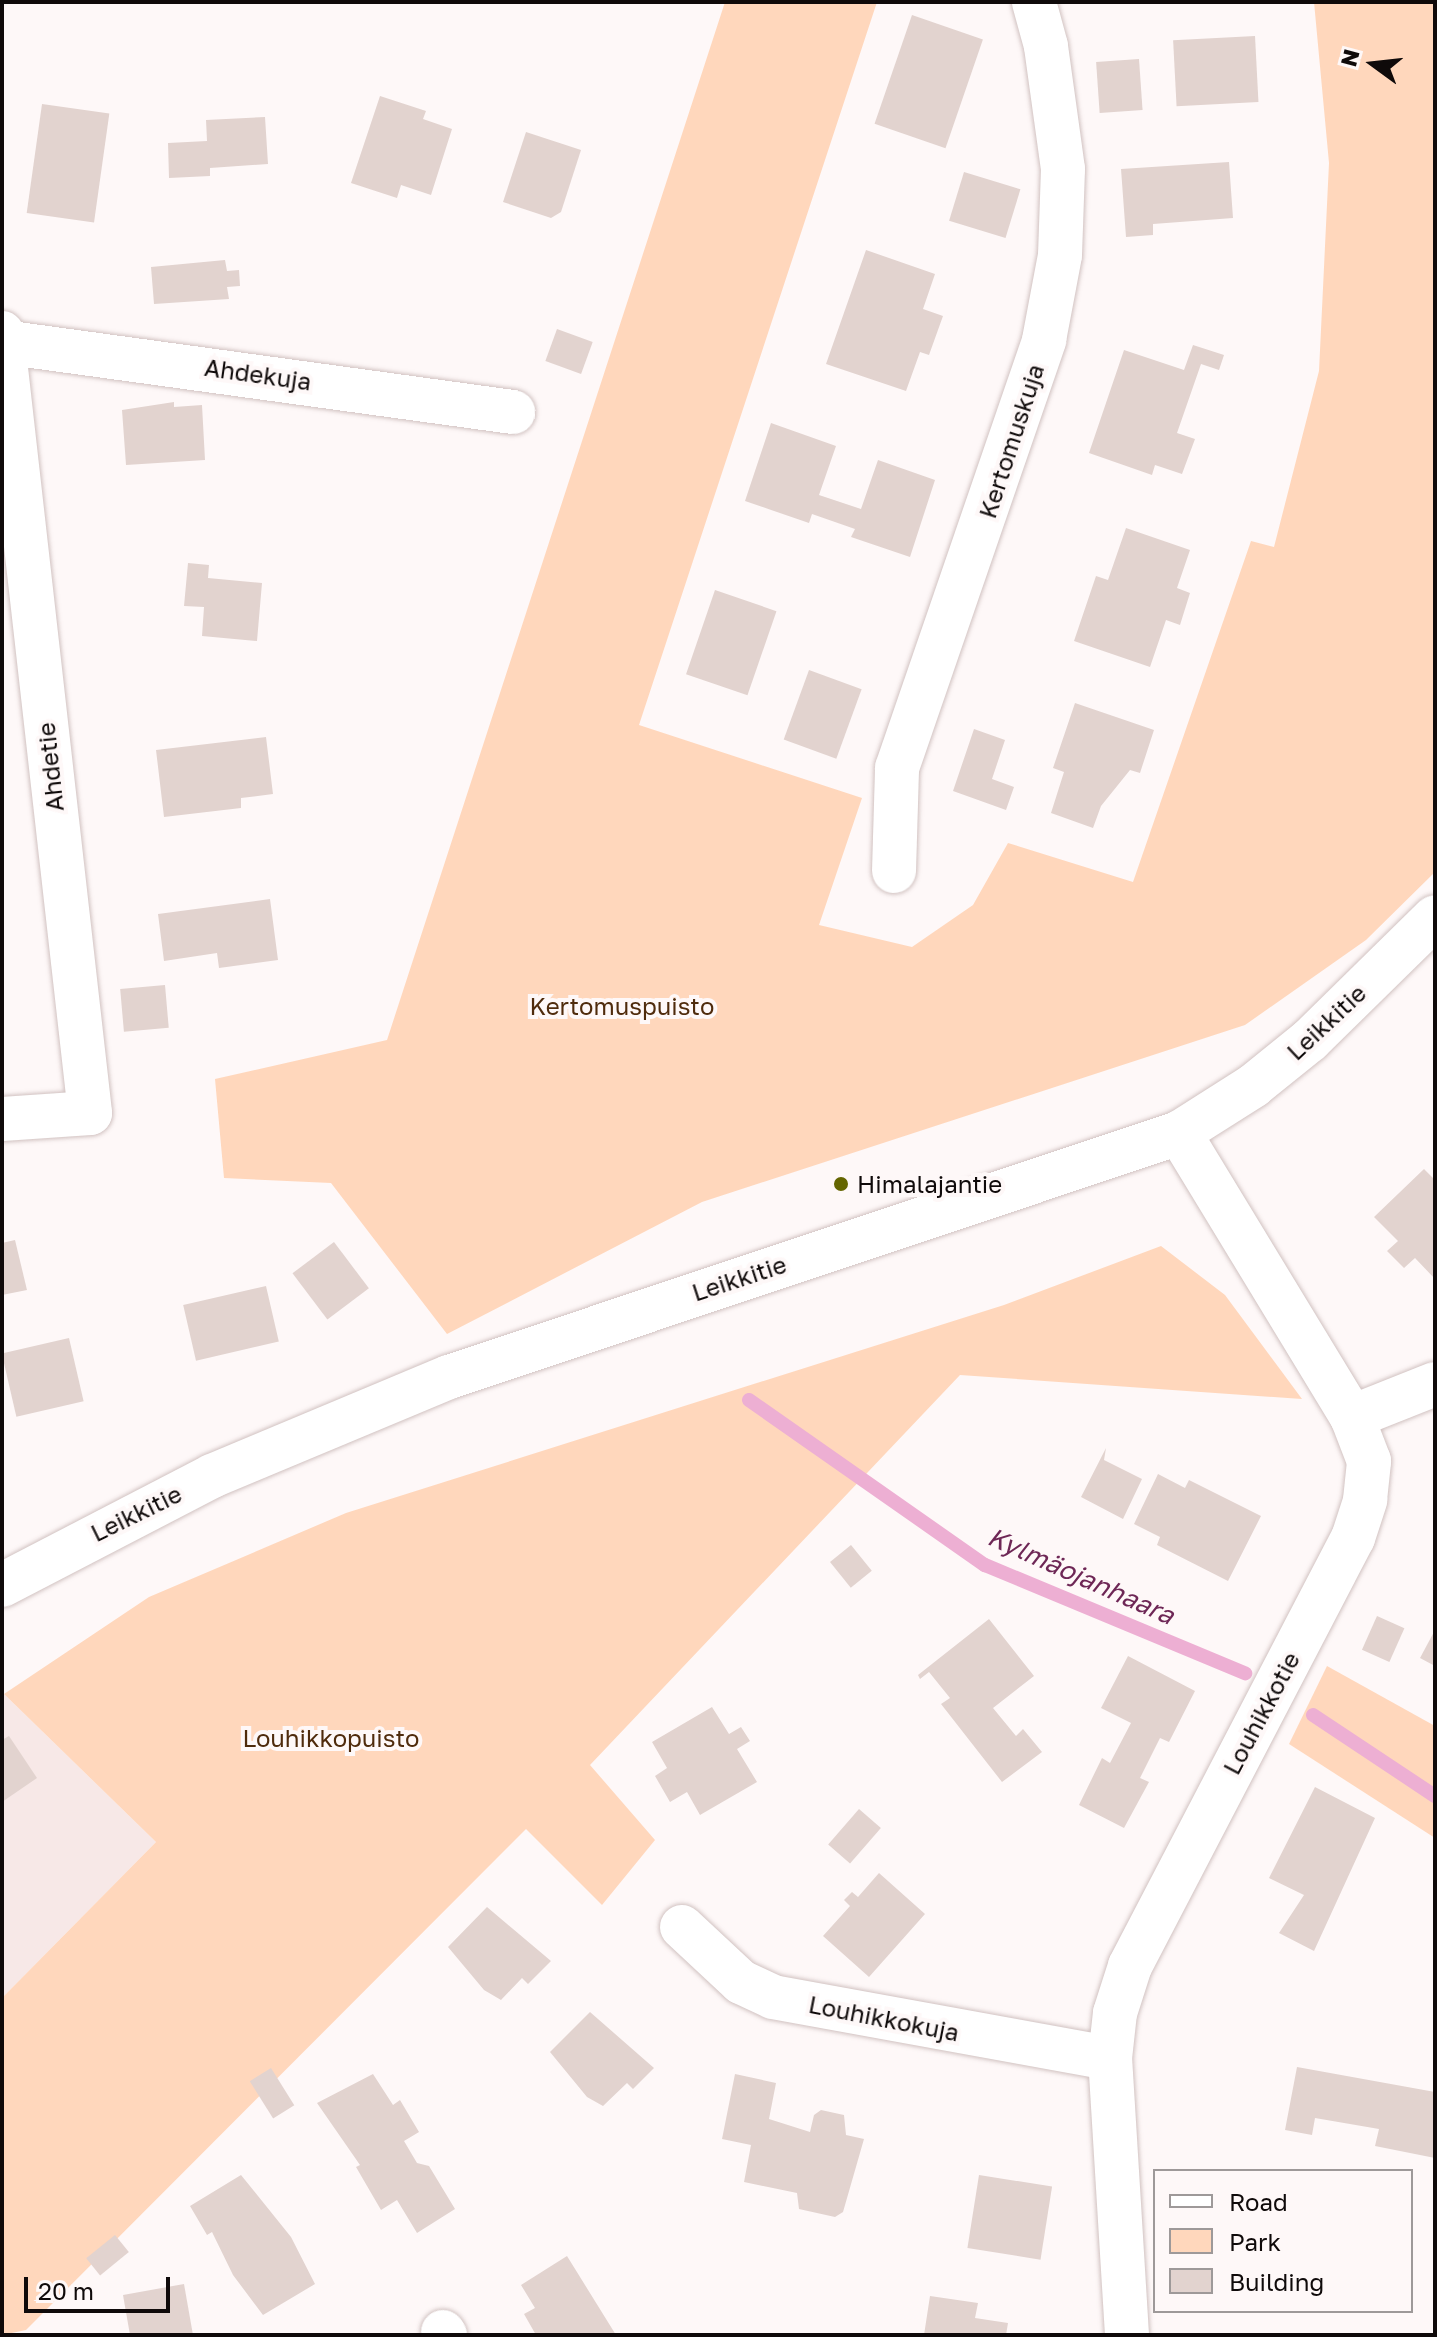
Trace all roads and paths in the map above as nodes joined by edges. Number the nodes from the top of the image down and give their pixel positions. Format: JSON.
{"nodes":[{"id":1,"x":1034,"y":2,"type":"edge"},
{"id":2,"x":2,"y":333,"type":"edge"},
{"id":3,"x":3,"y":342,"type":"edge"},
{"id":4,"x":513,"y":412,"type":"dead end"},
{"id":5,"x":894,"y":871,"type":"dead end"},
{"id":6,"x":1435,"y":917,"type":"edge"},
{"id":7,"x":2,"y":1119,"type":"edge"},
{"id":8,"x":1179,"y":1133,"type":"junction"},
{"id":9,"x":1435,"y":1384,"type":"edge"},
{"id":10,"x":1352,"y":1417,"type":"junction"},
{"id":11,"x":2,"y":1585,"type":"edge"},
{"id":12,"x":682,"y":1927,"type":"dead end"},
{"id":13,"x":1110,"y":2058,"type":"junction"},
{"id":14,"x":1128,"y":2335,"type":"edge"}],
"edges":[{"from":1,"to":5,"type":"street","name":"Kertomuskuja"},
{"from":2,"to":3,"type":"street","name":"Ahdetie"},
{"from":3,"to":4,"type":"street","name":"Ahdekuja"},
{"from":3,"to":7,"type":"street","name":"Ahdetie"},
{"from":6,"to":8,"type":"street","name":"Leikkitie"},
{"from":8,"to":10,"type":"street","name":"Louhikkotie"},
{"from":8,"to":11,"type":"street","name":"Leikkitie"},
{"from":9,"to":10,"type":"street"},
{"from":10,"to":13,"type":"street","name":"Louhikkotie"},
{"from":12,"to":13,"type":"street","name":"Louhikkokuja"},
{"from":13,"to":14,"type":"street","name":"Louhikkotie"}]}
